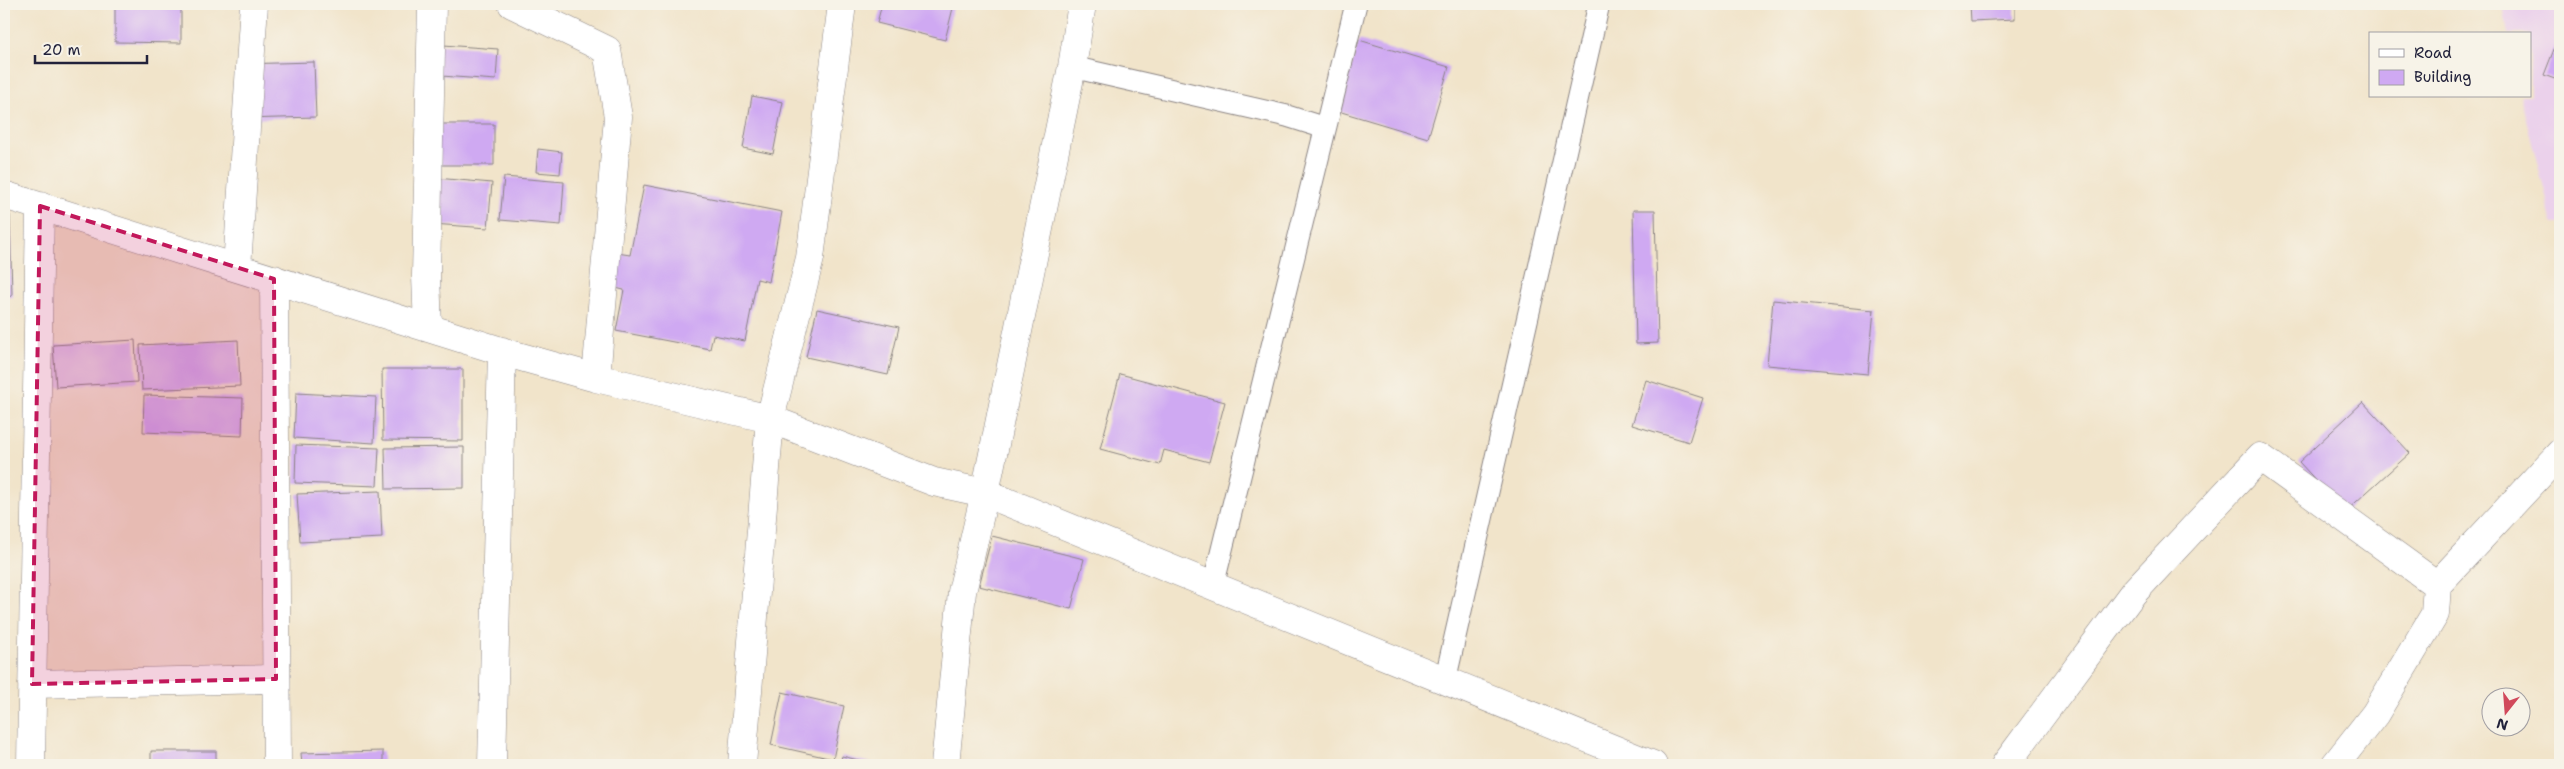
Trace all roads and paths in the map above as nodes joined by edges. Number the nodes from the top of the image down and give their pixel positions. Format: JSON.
{"nodes":[{"id":1,"x":254,"y":4,"type":"edge"},
{"id":2,"x":432,"y":4,"type":"edge"},
{"id":3,"x":512,"y":4,"type":"edge"},
{"id":4,"x":842,"y":4,"type":"edge"},
{"id":5,"x":1082,"y":4,"type":"edge"},
{"id":6,"x":1356,"y":4,"type":"edge"},
{"id":7,"x":1600,"y":4,"type":"edge"},
{"id":8,"x":1072,"y":67,"type":"junction"},
{"id":9,"x":1325,"y":128,"type":"junction"},
{"id":10,"x":4,"y":195,"type":"edge"},
{"id":11,"x":40,"y":206,"type":"junction"},
{"id":12,"x":237,"y":268,"type":"junction"},
{"id":13,"x":274,"y":279,"type":"junction"},
{"id":14,"x":428,"y":328,"type":"junction"},
{"id":15,"x":502,"y":351,"type":"junction"},
{"id":16,"x":596,"y":378,"type":"junction"},
{"id":17,"x":770,"y":419,"type":"junction"},
{"id":18,"x":2560,"y":453,"type":"edge"},
{"id":19,"x":986,"y":493,"type":"junction"},
{"id":20,"x":2437,"y":585,"type":"junction"},
{"id":21,"x":1213,"y":586,"type":"junction"},
{"id":22,"x":276,"y":679,"type":"junction"},
{"id":23,"x":1445,"y":681,"type":"junction"},
{"id":24,"x":32,"y":684,"type":"junction"},
{"id":25,"x":31,"y":765,"type":"edge"},
{"id":26,"x":277,"y":765,"type":"edge"},
{"id":27,"x":492,"y":765,"type":"edge"},
{"id":28,"x":742,"y":765,"type":"edge"},
{"id":29,"x":945,"y":765,"type":"edge"},
{"id":30,"x":1653,"y":765,"type":"edge"},
{"id":31,"x":2005,"y":765,"type":"edge"},
{"id":32,"x":2335,"y":765,"type":"edge"}],
"edges":[{"from":1,"to":12,"type":"street"},
{"from":2,"to":14,"type":"street"},
{"from":3,"to":16,"type":"street"},
{"from":4,"to":17,"type":"street"},
{"from":5,"to":8,"type":"street"},
{"from":6,"to":9,"type":"lane"},
{"from":7,"to":23,"type":"lane"},
{"from":8,"to":9,"type":"lane"},
{"from":8,"to":19,"type":"street"},
{"from":9,"to":21,"type":"lane"},
{"from":10,"to":11,"type":"street"},
{"from":11,"to":12,"type":"street"},
{"from":11,"to":24,"type":"street"},
{"from":12,"to":13,"type":"street"},
{"from":13,"to":14,"type":"street"},
{"from":13,"to":22,"type":"street"},
{"from":14,"to":15,"type":"street"},
{"from":15,"to":16,"type":"street"},
{"from":15,"to":27,"type":"street"},
{"from":16,"to":17,"type":"street"},
{"from":17,"to":19,"type":"street"},
{"from":17,"to":28,"type":"street"},
{"from":18,"to":20,"type":"street"},
{"from":19,"to":21,"type":"street"},
{"from":19,"to":29,"type":"street"},
{"from":20,"to":31,"type":"street"},
{"from":20,"to":32,"type":"street"},
{"from":21,"to":23,"type":"street"},
{"from":22,"to":24,"type":"street"},
{"from":22,"to":26,"type":"street"},
{"from":23,"to":30,"type":"street"},
{"from":24,"to":25,"type":"street"}]}
